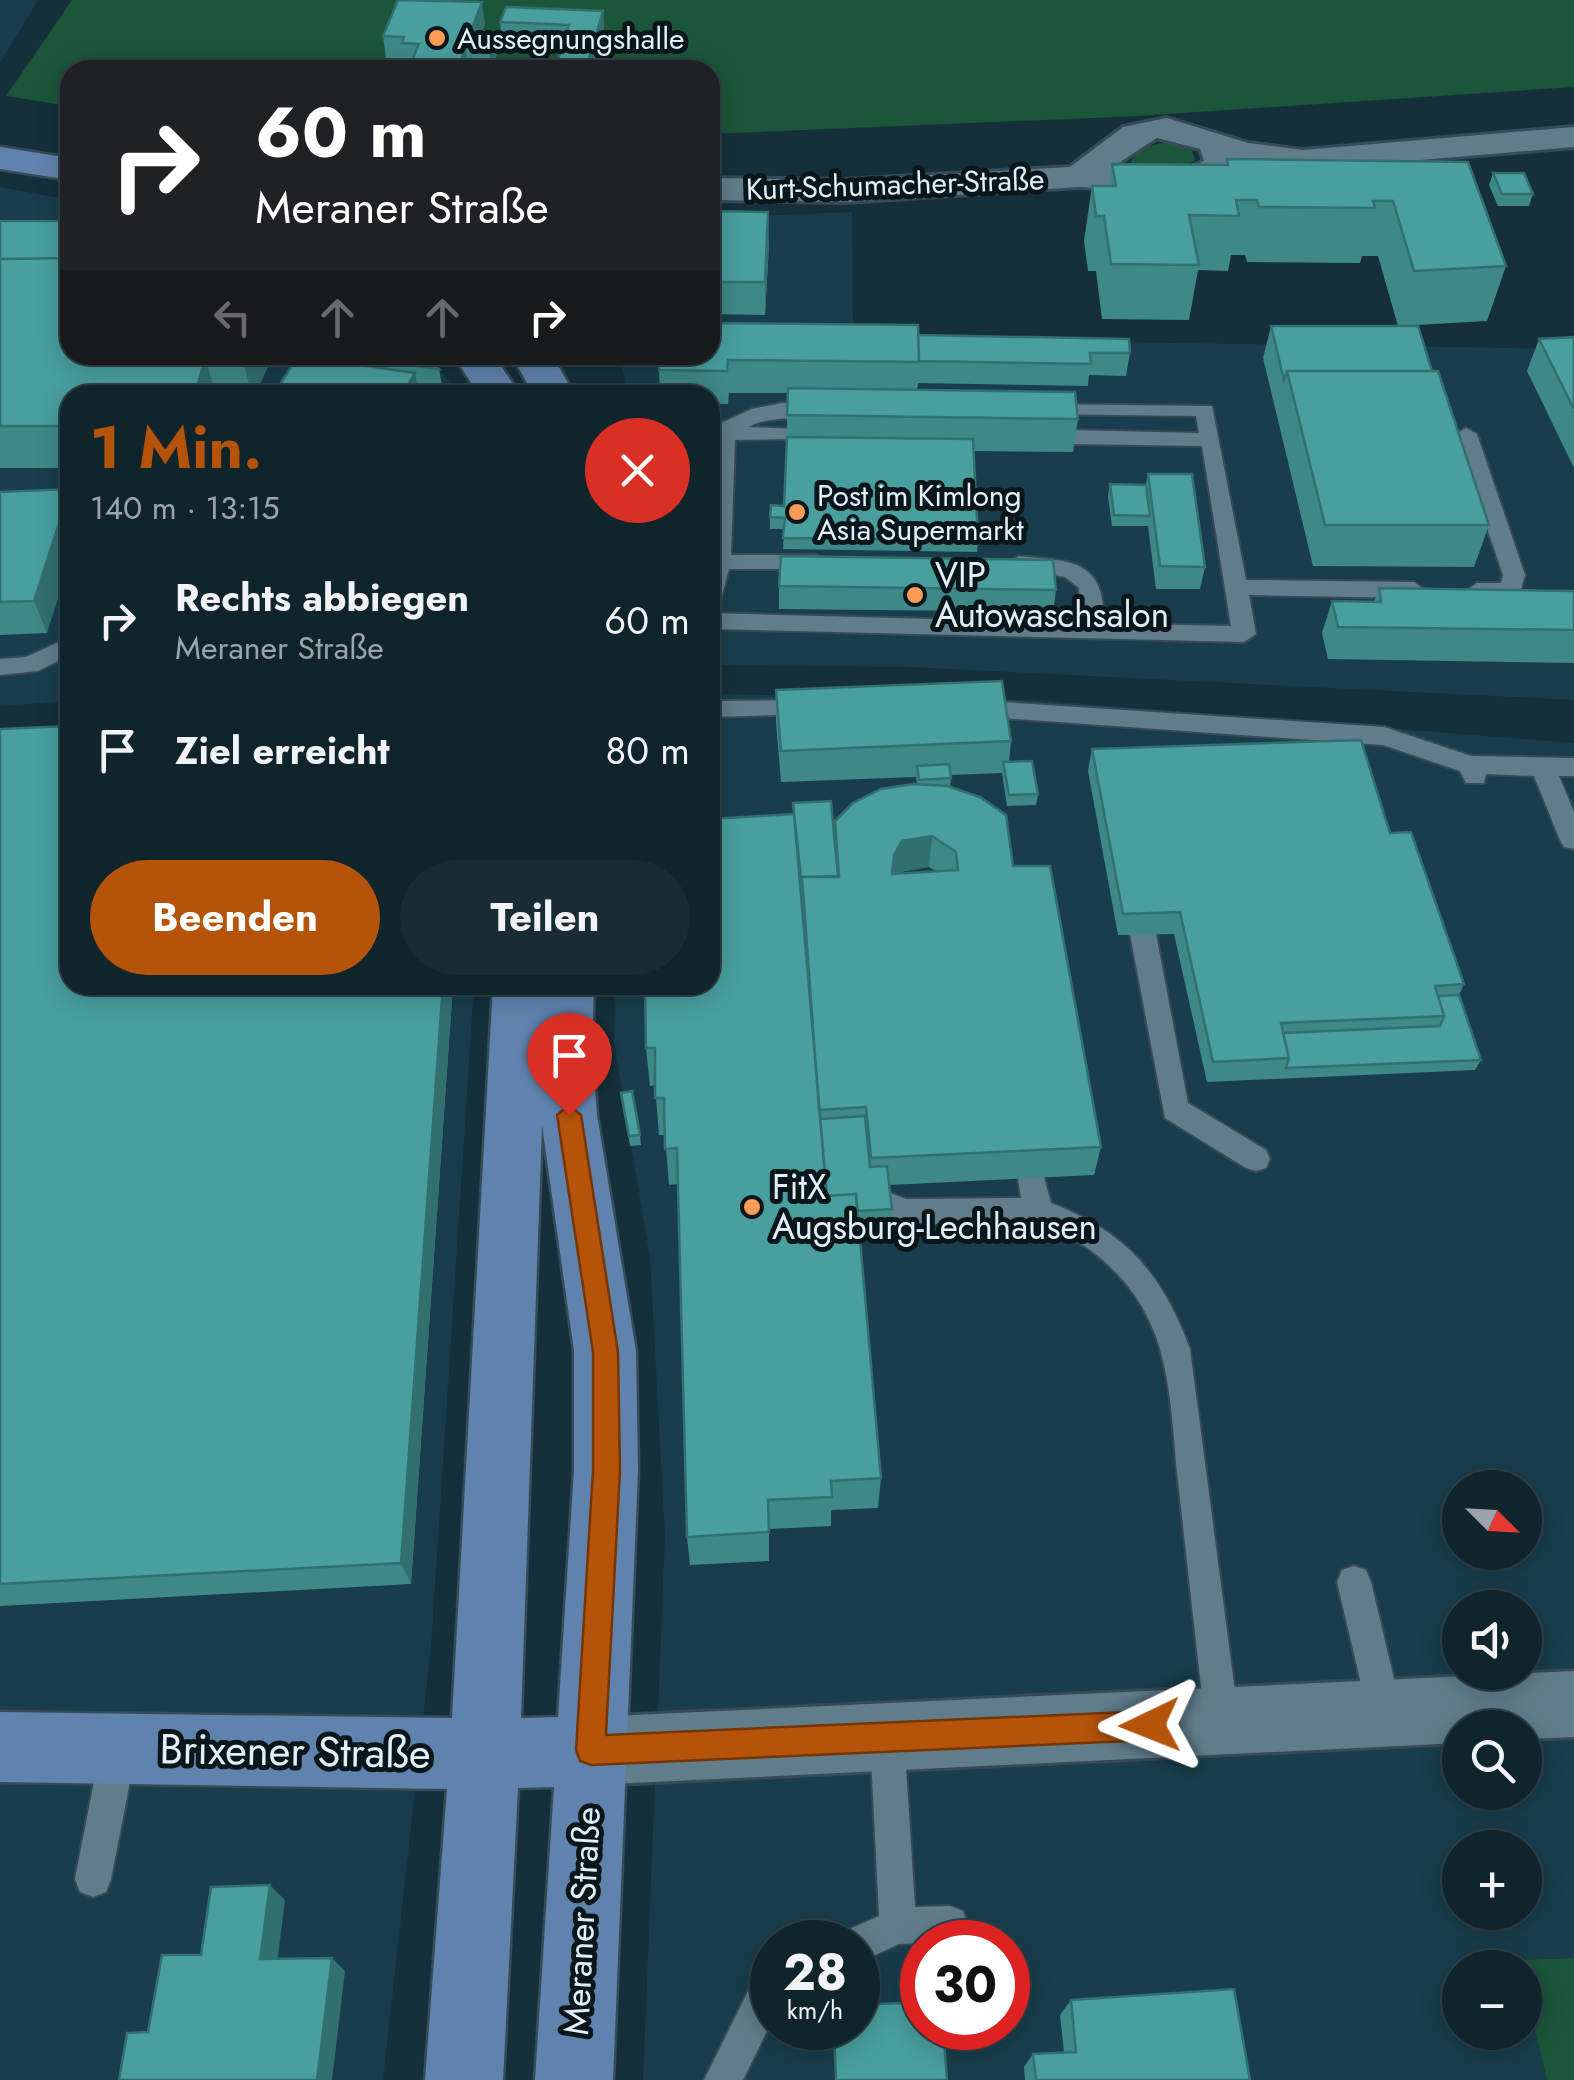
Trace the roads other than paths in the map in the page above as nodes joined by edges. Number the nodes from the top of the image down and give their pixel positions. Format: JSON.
{"nodes":[{"id":1,"x":0,"y":130,"type":"edge"},
{"id":2,"x":1574,"y":137,"type":"edge"},
{"id":3,"x":60,"y":139,"type":"edge"},
{"id":4,"x":1216,"y":144,"type":"junction"},
{"id":5,"x":0,"y":158,"type":"edge"},
{"id":6,"x":60,"y":167,"type":"edge"},
{"id":7,"x":1079,"y":177,"type":"junction"},
{"id":8,"x":720,"y":189,"type":"edge"},
{"id":9,"x":848,"y":409,"type":"edge"},
{"id":10,"x":1026,"y":410,"type":"edge"},
{"id":11,"x":720,"y":431,"type":"edge"},
{"id":12,"x":720,"y":433,"type":"edge"},
{"id":13,"x":787,"y":434,"type":"edge"},
{"id":14,"x":1466,"y":434,"type":"dead end"},
{"id":15,"x":1071,"y":437,"type":"edge"},
{"id":16,"x":1211,"y":440,"type":"junction"},
{"id":17,"x":720,"y":562,"type":"edge"},
{"id":18,"x":832,"y":562,"type":"edge"},
{"id":19,"x":1002,"y":563,"type":"edge"},
{"id":20,"x":1236,"y":587,"type":"junction"},
{"id":21,"x":720,"y":621,"type":"edge"},
{"id":22,"x":1045,"y":630,"type":"junction"},
{"id":23,"x":60,"y":650,"type":"edge"},
{"id":24,"x":0,"y":667,"type":"edge"},
{"id":25,"x":840,"y":708,"type":"edge"},
{"id":26,"x":954,"y":708,"type":"edge"},
{"id":27,"x":720,"y":709,"type":"edge"},
{"id":28,"x":1543,"y":767,"type":"junction"},
{"id":29,"x":1574,"y":768,"type":"edge"},
{"id":30,"x":1573,"y":840,"type":"edge"},
{"id":31,"x":1143,"y":934,"type":"edge"},
{"id":32,"x":520,"y":995,"type":"edge"},
{"id":33,"x":567,"y":995,"type":"edge"},
{"id":34,"x":1256,"y":1159,"type":"dead end"},
{"id":35,"x":1032,"y":1179,"type":"edge"},
{"id":36,"x":898,"y":1201,"type":"dead end"},
{"id":37,"x":1038,"y":1211,"type":"junction"},
{"id":38,"x":1354,"y":1582,"type":"dead end"},
{"id":39,"x":1574,"y":1704,"type":"edge"},
{"id":40,"x":1385,"y":1714,"type":"junction"},
{"id":41,"x":1222,"y":1722,"type":"junction"},
{"id":42,"x":887,"y":1738,"type":"junction"},
{"id":43,"x":0,"y":1748,"type":"edge"},
{"id":44,"x":118,"y":1749,"type":"junction"},
{"id":45,"x":591,"y":1750,"type":"junction"},
{"id":46,"x":485,"y":1754,"type":"junction"},
{"id":47,"x":93,"y":1880,"type":"dead end"},
{"id":48,"x":898,"y":1926,"type":"joint"},
{"id":49,"x":880,"y":1934,"type":"edge"},
{"id":50,"x":750,"y":2026,"type":"edge"},
{"id":51,"x":464,"y":2080,"type":"edge"},
{"id":52,"x":574,"y":2080,"type":"edge"},
{"id":53,"x":723,"y":2080,"type":"edge"}],
"edges":[{"from":1,"to":3,"type":"main road"},
{"from":2,"to":4,"type":"street","name":"Kurt-Schumacher-Straße"},
{"from":4,"to":7,"type":"street","name":"Kurt-Schumacher-Straße"},
{"from":4,"to":7,"type":"street","name":"Kurt-Schumacher-Straße"},
{"from":5,"to":6,"type":"main road"},
{"from":7,"to":8,"type":"street","name":"Kurt-Schumacher-Straße"},
{"from":9,"to":11,"type":"lane"},
{"from":10,"to":16,"type":"lane"},
{"from":12,"to":13,"type":"lane"},
{"from":14,"to":20,"type":"lane"},
{"from":15,"to":16,"type":"lane"},
{"from":16,"to":20,"type":"lane"},
{"from":17,"to":18,"type":"lane"},
{"from":19,"to":22,"type":"lane"},
{"from":20,"to":22,"type":"lane"},
{"from":21,"to":22,"type":"lane"},
{"from":23,"to":24,"type":"lane"},
{"from":25,"to":27,"type":"lane"},
{"from":26,"to":28,"type":"lane"},
{"from":28,"to":29,"type":"lane"},
{"from":28,"to":30,"type":"lane"},
{"from":31,"to":34,"type":"lane"},
{"from":32,"to":46,"type":"main road"},
{"from":33,"to":45,"type":"main road","name":"Meraner Straße"},
{"from":35,"to":37,"type":"lane"},
{"from":36,"to":37,"type":"lane"},
{"from":37,"to":41,"type":"lane"},
{"from":38,"to":40,"type":"lane"},
{"from":39,"to":40,"type":"street"},
{"from":40,"to":41,"type":"street"},
{"from":41,"to":42,"type":"street"},
{"from":42,"to":45,"type":"street"},
{"from":42,"to":48,"type":"lane"},
{"from":43,"to":44,"type":"main road","name":"Brixener Straße"},
{"from":44,"to":46,"type":"main road","name":"Brixener Straße"},
{"from":44,"to":47,"type":"lane"},
{"from":45,"to":46,"type":"main road","name":"Brixener Straße"},
{"from":45,"to":52,"type":"main road","name":"Meraner Straße"},
{"from":46,"to":51,"type":"main road"},
{"from":48,"to":49,"type":"lane"},
{"from":50,"to":53,"type":"lane"}]}
